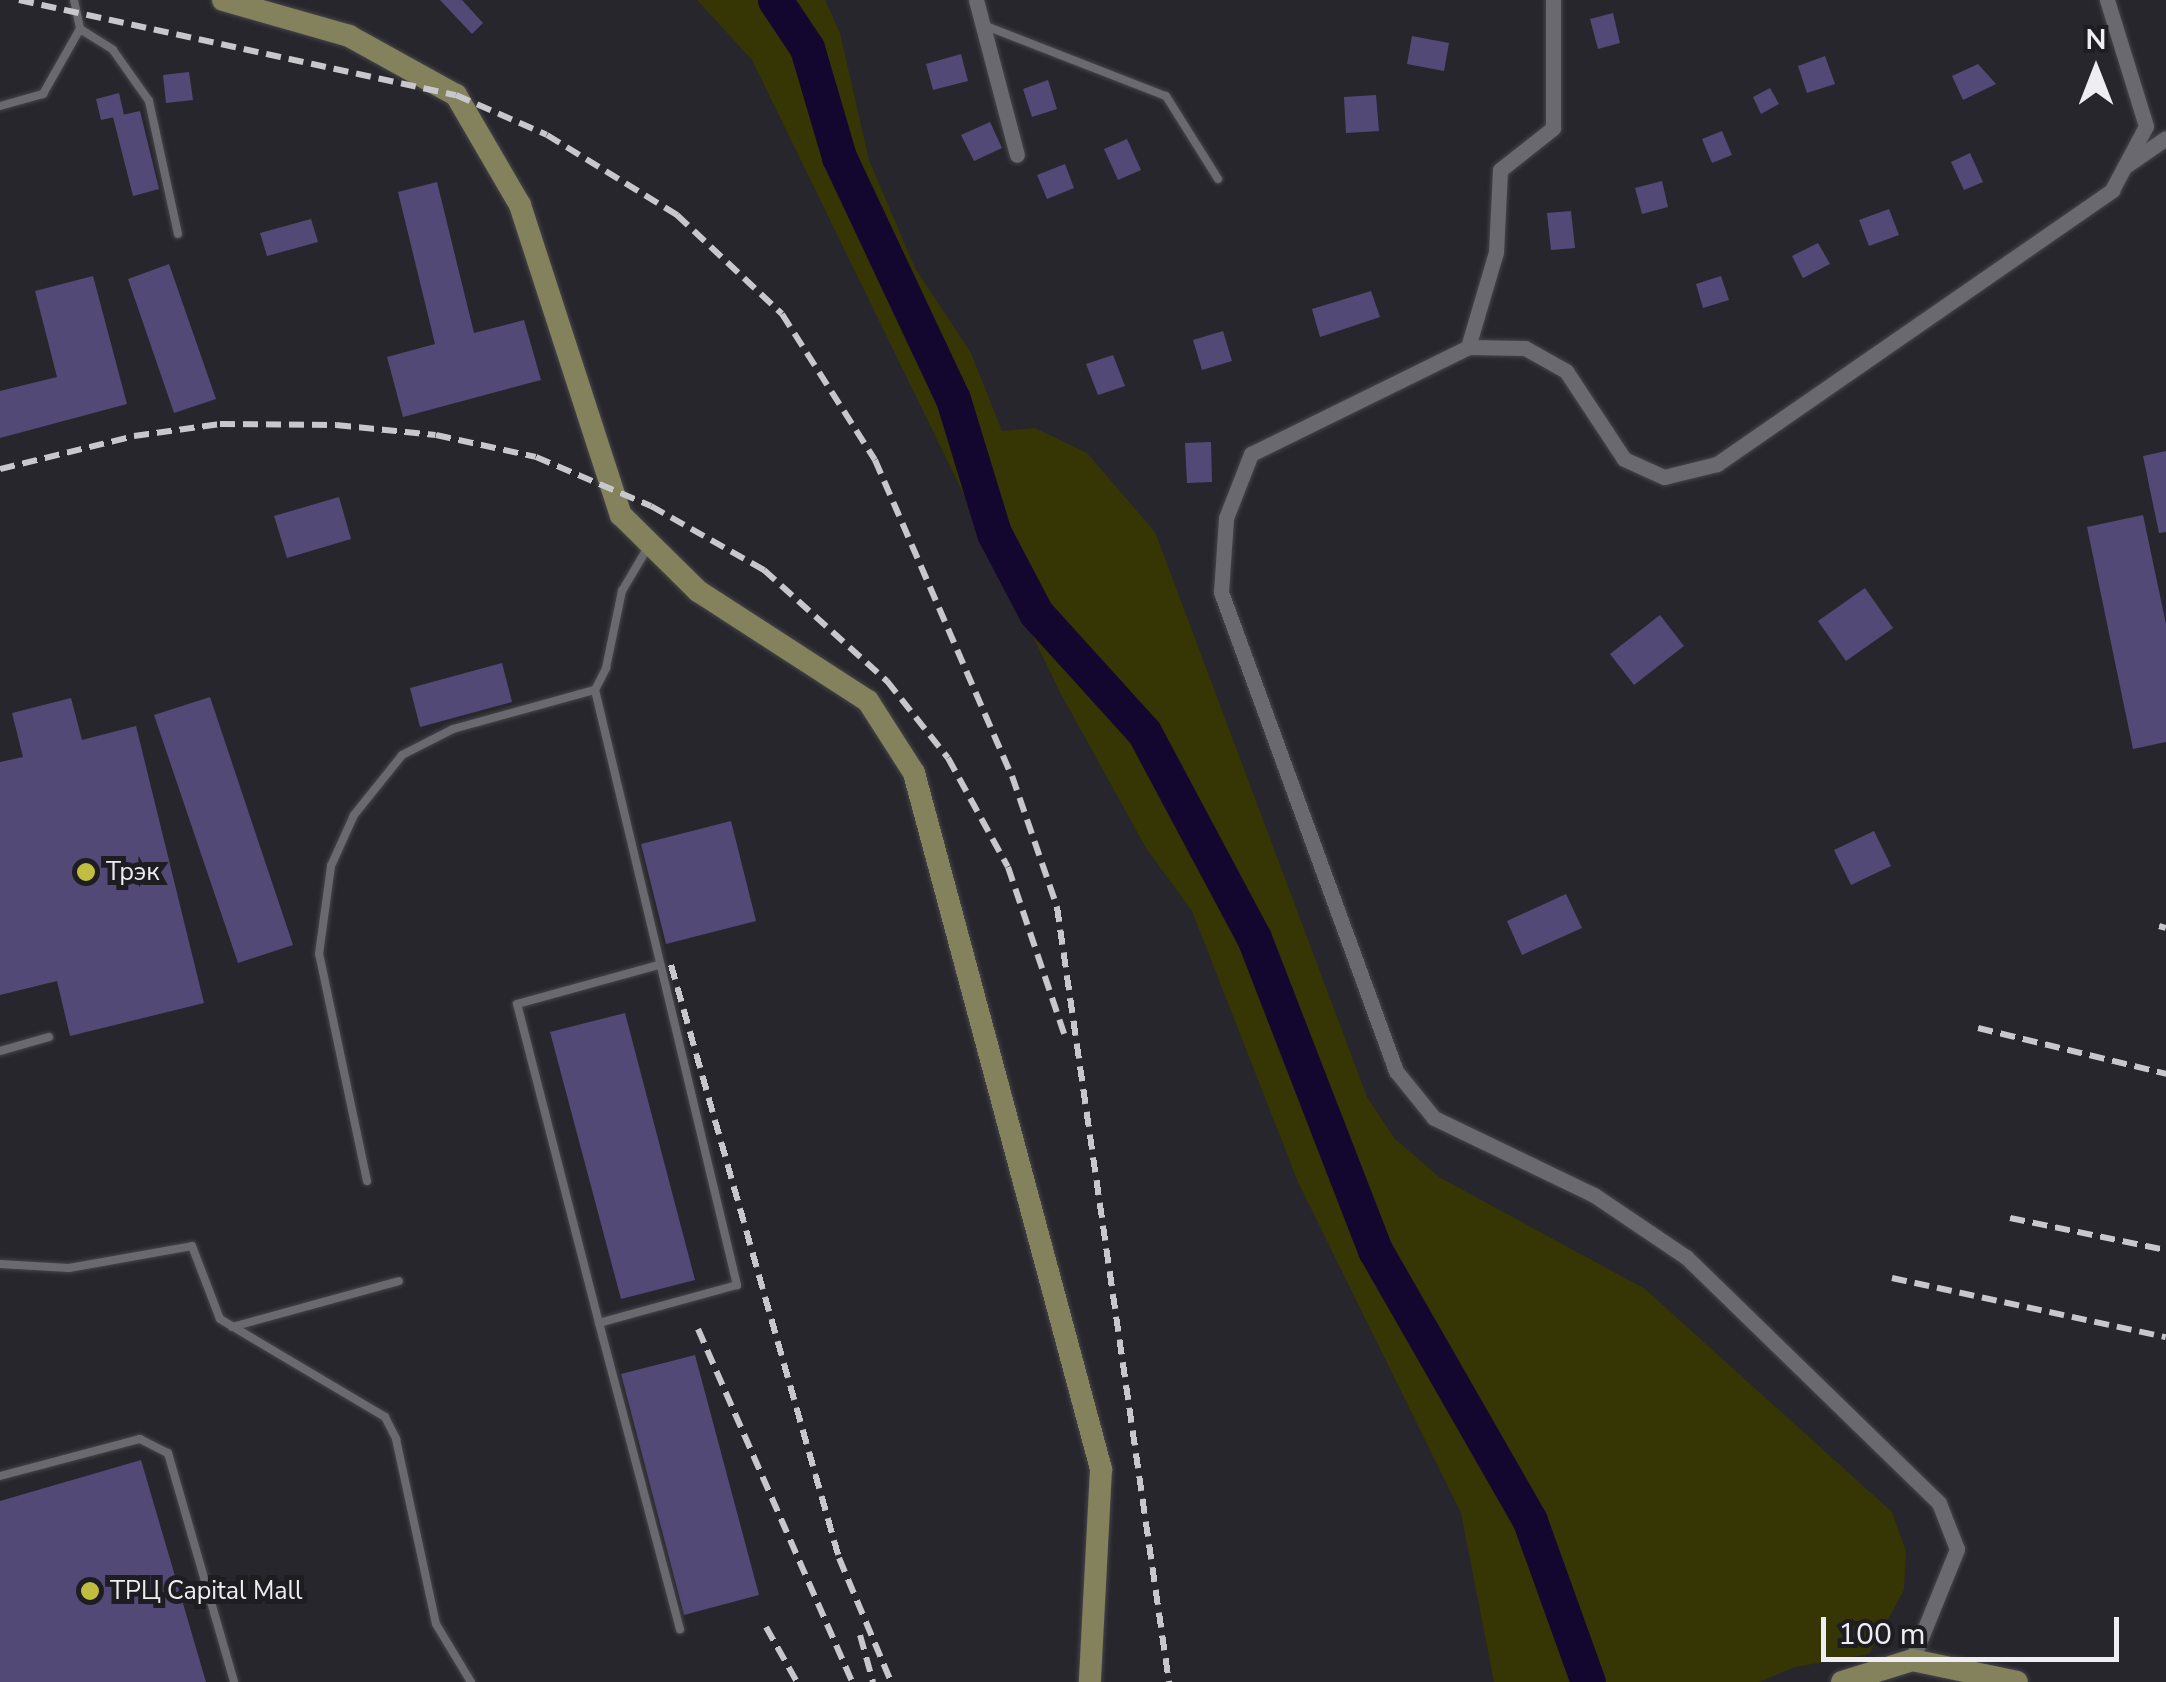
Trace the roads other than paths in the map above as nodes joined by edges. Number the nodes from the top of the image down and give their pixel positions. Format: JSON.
{"nodes":[{"id":1,"x":74,"y":0,"type":"edge"},
{"id":2,"x":223,"y":0,"type":"edge"},
{"id":3,"x":976,"y":0,"type":"edge"},
{"id":4,"x":1552,"y":0,"type":"edge"},
{"id":5,"x":2107,"y":0,"type":"edge"},
{"id":6,"x":982,"y":24,"type":"junction"},
{"id":7,"x":80,"y":29,"type":"junction"},
{"id":8,"x":0,"y":106,"type":"edge"},
{"id":9,"x":2166,"y":138,"type":"edge"},
{"id":10,"x":1017,"y":156,"type":"dead end"},
{"id":11,"x":2124,"y":167,"type":"junction"},
{"id":12,"x":1218,"y":180,"type":"dead end"},
{"id":13,"x":178,"y":234,"type":"dead end"},
{"id":14,"x":1468,"y":346,"type":"junction"},
{"id":15,"x":648,"y":547,"type":"junction"},
{"id":16,"x":595,"y":690,"type":"junction"},
{"id":17,"x":659,"y":965,"type":"junction"},
{"id":18,"x":49,"y":1037,"type":"dead end"},
{"id":19,"x":0,"y":1051,"type":"edge"},
{"id":20,"x":367,"y":1180,"type":"dead end"},
{"id":21,"x":0,"y":1264,"type":"edge"},
{"id":22,"x":399,"y":1280,"type":"dead end"},
{"id":23,"x":599,"y":1323,"type":"junction"},
{"id":24,"x":232,"y":1327,"type":"junction"},
{"id":25,"x":0,"y":1476,"type":"edge"},
{"id":26,"x":680,"y":1629,"type":"dead end"},
{"id":27,"x":1912,"y":1660,"type":"junction"},
{"id":28,"x":234,"y":1682,"type":"edge"},
{"id":29,"x":471,"y":1682,"type":"edge"},
{"id":30,"x":1090,"y":1682,"type":"edge"},
{"id":31,"x":1842,"y":1682,"type":"edge"},
{"id":32,"x":2017,"y":1682,"type":"edge"}],
"edges":[{"from":1,"to":7,"type":"lane"},
{"from":2,"to":15,"type":"street"},
{"from":3,"to":6,"type":"street"},
{"from":4,"to":14,"type":"street"},
{"from":5,"to":11,"type":"street"},
{"from":6,"to":10,"type":"street"},
{"from":6,"to":12,"type":"lane"},
{"from":7,"to":8,"type":"lane"},
{"from":7,"to":13,"type":"lane"},
{"from":9,"to":11,"type":"street"},
{"from":11,"to":14,"type":"street"},
{"from":14,"to":27,"type":"street"},
{"from":15,"to":16,"type":"lane"},
{"from":15,"to":30,"type":"street"},
{"from":16,"to":17,"type":"lane"},
{"from":16,"to":20,"type":"lane"},
{"from":17,"to":23,"type":"lane"},
{"from":17,"to":23,"type":"lane"},
{"from":18,"to":19,"type":"lane"},
{"from":21,"to":24,"type":"lane"},
{"from":22,"to":24,"type":"lane"},
{"from":23,"to":26,"type":"lane"},
{"from":24,"to":29,"type":"lane"},
{"from":25,"to":28,"type":"lane"},
{"from":27,"to":31,"type":"street"},
{"from":27,"to":32,"type":"street"}]}
